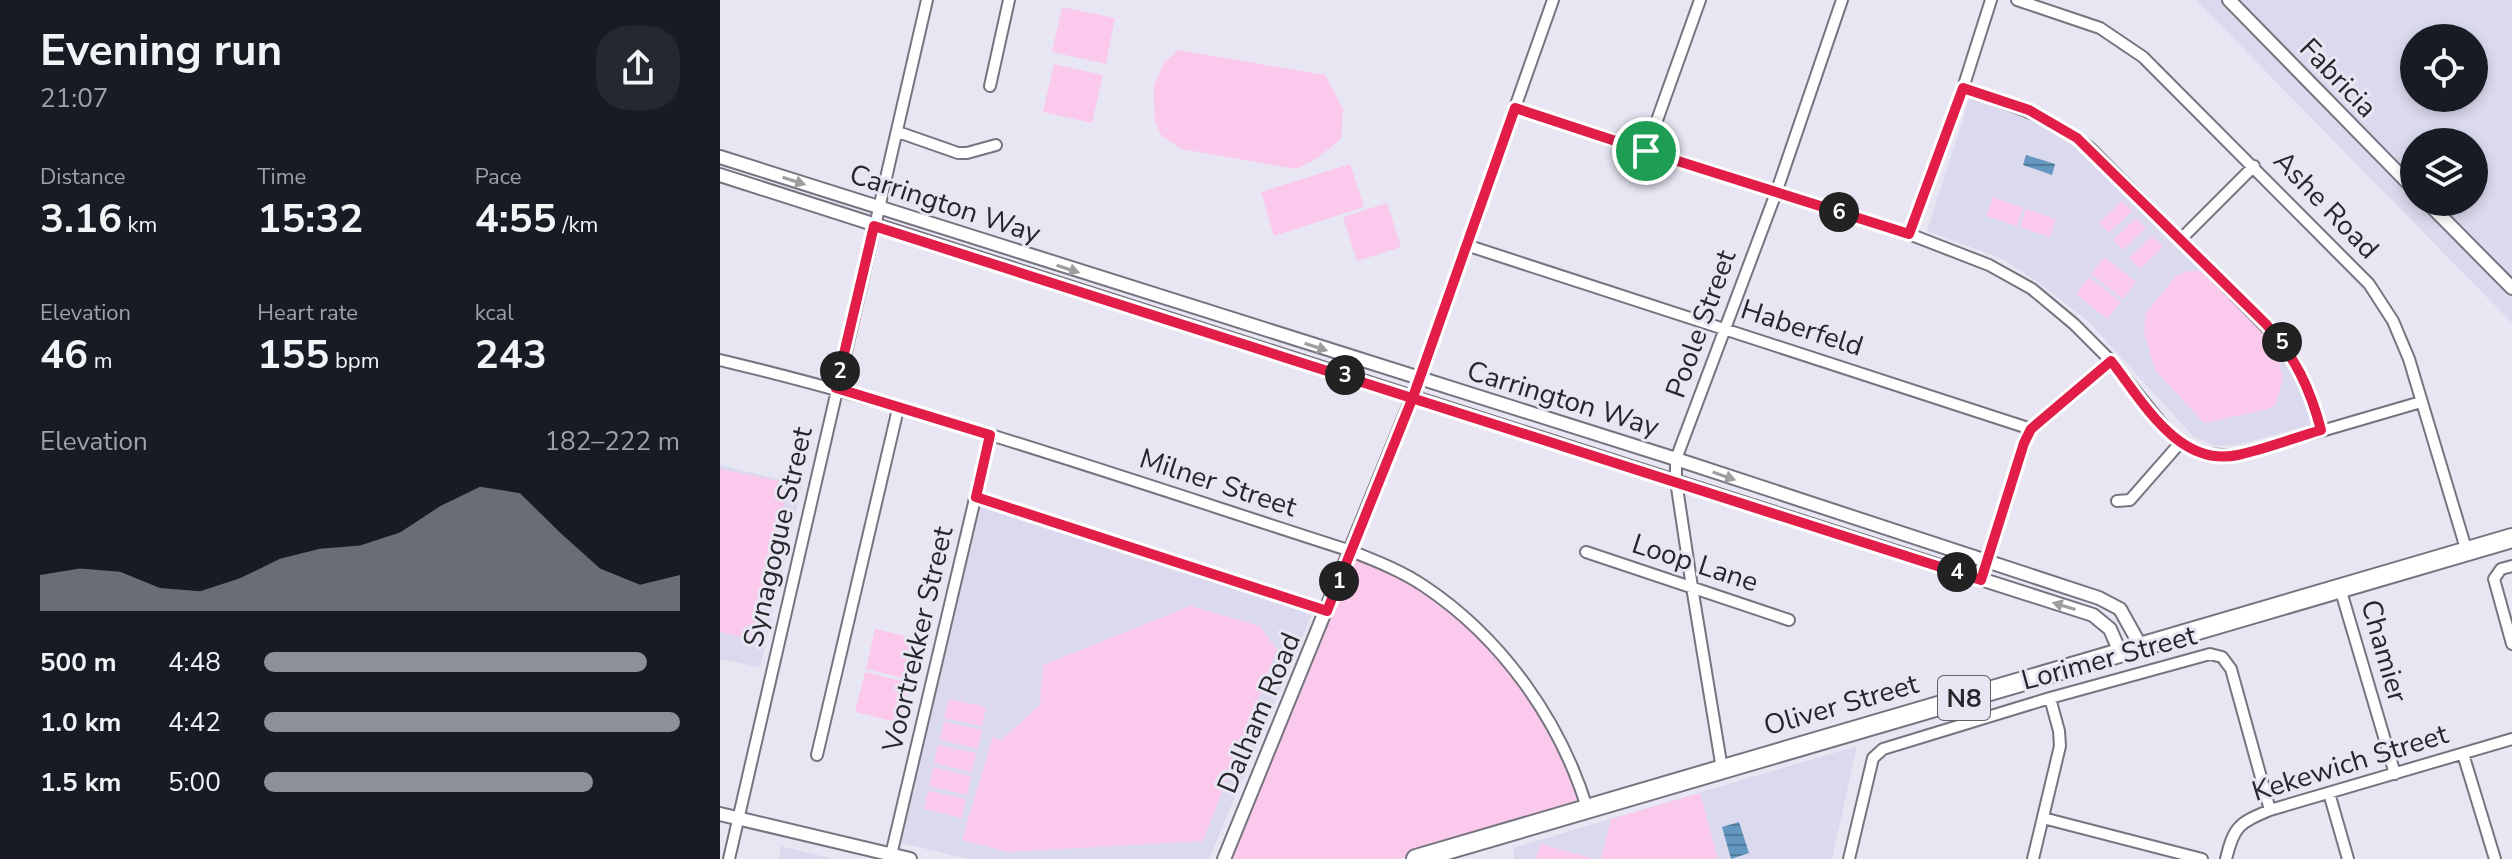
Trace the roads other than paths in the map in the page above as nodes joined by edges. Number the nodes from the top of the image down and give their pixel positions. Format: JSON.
{"nodes":[{"id":1,"x":927,"y":0,"type":"edge"},
{"id":2,"x":1009,"y":0,"type":"edge"},
{"id":3,"x":1553,"y":0,"type":"edge"},
{"id":4,"x":1700,"y":0,"type":"edge"},
{"id":5,"x":1842,"y":0,"type":"edge"},
{"id":6,"x":1991,"y":0,"type":"edge"},
{"id":7,"x":2017,"y":0,"type":"edge"},
{"id":8,"x":2229,"y":0,"type":"edge"},
{"id":9,"x":990,"y":86,"type":"dead end"},
{"id":10,"x":1963,"y":88,"type":"junction"},
{"id":11,"x":1515,"y":108,"type":"junction"},
{"id":12,"x":898,"y":132,"type":"junction"},
{"id":13,"x":996,"y":145,"type":"dead end"},
{"id":14,"x":1646,"y":151,"type":"junction"},
{"id":15,"x":720,"y":157,"type":"edge"},
{"id":16,"x":2254,"y":166,"type":"junction"},
{"id":17,"x":720,"y":175,"type":"edge"},
{"id":18,"x":2400,"y":175,"type":"edge"},
{"id":19,"x":1776,"y":193,"type":"junction"},
{"id":20,"x":879,"y":209,"type":"junction"},
{"id":21,"x":2441,"y":216,"type":"edge"},
{"id":22,"x":874,"y":226,"type":"junction"},
{"id":23,"x":1909,"y":234,"type":"junction"},
{"id":24,"x":2181,"y":239,"type":"junction"},
{"id":25,"x":1466,"y":245,"type":"junction"},
{"id":26,"x":2512,"y":288,"type":"edge"},
{"id":27,"x":1726,"y":329,"type":"junction"},
{"id":28,"x":720,"y":360,"type":"edge"},
{"id":29,"x":2111,"y":361,"type":"junction"},
{"id":30,"x":1419,"y":379,"type":"junction"},
{"id":31,"x":836,"y":388,"type":"junction"},
{"id":32,"x":1413,"y":397,"type":"junction"},
{"id":33,"x":2421,"y":402,"type":"junction"},
{"id":34,"x":898,"y":409,"type":"junction"},
{"id":35,"x":2031,"y":429,"type":"junction"},
{"id":36,"x":2321,"y":430,"type":"junction"},
{"id":37,"x":990,"y":435,"type":"junction"},
{"id":38,"x":2180,"y":443,"type":"junction"},
{"id":39,"x":1676,"y":459,"type":"junction"},
{"id":40,"x":1676,"y":481,"type":"junction"},
{"id":41,"x":976,"y":497,"type":"junction"},
{"id":42,"x":2117,"y":501,"type":"dead end"},
{"id":43,"x":2512,"y":538,"type":"edge"},
{"id":44,"x":1351,"y":551,"type":"junction"},
{"id":45,"x":1586,"y":552,"type":"dead end"},
{"id":46,"x":2467,"y":552,"type":"junction"},
{"id":47,"x":1987,"y":562,"type":"junction"},
{"id":48,"x":2512,"y":566,"type":"edge"},
{"id":49,"x":1981,"y":580,"type":"junction"},
{"id":50,"x":1692,"y":587,"type":"junction"},
{"id":51,"x":2340,"y":588,"type":"junction"},
{"id":52,"x":1327,"y":611,"type":"junction"},
{"id":53,"x":1789,"y":620,"type":"dead end"},
{"id":54,"x":2512,"y":644,"type":"edge"},
{"id":55,"x":2140,"y":645,"type":"junction"},
{"id":56,"x":2120,"y":652,"type":"junction"},
{"id":57,"x":2050,"y":698,"type":"junction"},
{"id":58,"x":2512,"y":739,"type":"edge"},
{"id":59,"x":2463,"y":754,"type":"junction"},
{"id":60,"x":817,"y":755,"type":"dead end"},
{"id":61,"x":1722,"y":769,"type":"junction"},
{"id":62,"x":2395,"y":774,"type":"junction"},
{"id":63,"x":2329,"y":793,"type":"junction"},
{"id":64,"x":2270,"y":810,"type":"junction"},
{"id":65,"x":1588,"y":811,"type":"junction"},
{"id":66,"x":720,"y":814,"type":"edge"},
{"id":67,"x":2043,"y":818,"type":"junction"},
{"id":68,"x":739,"y":819,"type":"junction"},
{"id":69,"x":891,"y":855,"type":"junction"},
{"id":70,"x":729,"y":859,"type":"edge"},
{"id":71,"x":910,"y":859,"type":"edge"},
{"id":72,"x":1224,"y":859,"type":"edge"},
{"id":73,"x":1416,"y":859,"type":"edge"},
{"id":74,"x":1849,"y":859,"type":"edge"},
{"id":75,"x":2033,"y":859,"type":"edge"},
{"id":76,"x":2202,"y":859,"type":"edge"},
{"id":77,"x":2226,"y":859,"type":"edge"},
{"id":78,"x":2348,"y":859,"type":"edge"},
{"id":79,"x":2495,"y":859,"type":"edge"}],
"edges":[{"from":1,"to":12,"type":"street","name":"Synagogue Street"},
{"from":2,"to":9,"type":"street"},
{"from":3,"to":11,"type":"street","name":"Dalham Road"},
{"from":4,"to":14,"type":"street"},
{"from":5,"to":19,"type":"street","name":"Poole Street"},
{"from":6,"to":10,"type":"street"},
{"from":7,"to":16,"type":"street","name":"Ashe Road"},
{"from":8,"to":18,"type":"street","name":"Fabricia"},
{"from":10,"to":23,"type":"street"},
{"from":10,"to":24,"type":"street"},
{"from":11,"to":14,"type":"street"},
{"from":11,"to":25,"type":"street","name":"Dalham Road"},
{"from":12,"to":13,"type":"street"},
{"from":12,"to":20,"type":"street","name":"Synagogue Street"},
{"from":14,"to":19,"type":"street"},
{"from":15,"to":20,"type":"street","name":"Carrington Way","one_way":true},
{"from":16,"to":24,"type":"street"},
{"from":16,"to":33,"type":"street","name":"Ashe Road"},
{"from":17,"to":22,"type":"street","name":"Carrington Way"},
{"from":19,"to":23,"type":"street"},
{"from":19,"to":27,"type":"street","name":"Poole Street"},
{"from":20,"to":22,"type":"street","name":"Synagogue Street"},
{"from":20,"to":30,"type":"street","name":"Carrington Way","one_way":true},
{"from":21,"to":26,"type":"street"},
{"from":22,"to":31,"type":"street","name":"Synagogue Street"},
{"from":22,"to":32,"type":"street","name":"Carrington Way"},
{"from":23,"to":29,"type":"street"},
{"from":24,"to":36,"type":"street"},
{"from":25,"to":27,"type":"street","name":"Haberfeld"},
{"from":25,"to":30,"type":"street","name":"Dalham Road"},
{"from":27,"to":35,"type":"street","name":"Haberfeld"},
{"from":27,"to":39,"type":"street","name":"Poole Street"},
{"from":28,"to":31,"type":"street","name":"Milner Street"},
{"from":29,"to":35,"type":"street"},
{"from":29,"to":38,"type":"street"},
{"from":30,"to":32,"type":"street","name":"Dalham Road"},
{"from":30,"to":39,"type":"street","name":"Carrington Way"},
{"from":31,"to":34,"type":"street","name":"Milner Street"},
{"from":31,"to":68,"type":"street","name":"Synagogue Street"},
{"from":32,"to":40,"type":"street","name":"Carrington Way"},
{"from":32,"to":44,"type":"street","name":"Dalham Road"},
{"from":33,"to":36,"type":"street"},
{"from":33,"to":46,"type":"street","name":"Ashe Road"},
{"from":34,"to":37,"type":"street","name":"Milner Street"},
{"from":34,"to":60,"type":"street"},
{"from":35,"to":47,"type":"street"},
{"from":36,"to":38,"type":"street"},
{"from":37,"to":41,"type":"street","name":"Voortrekker Street"},
{"from":37,"to":44,"type":"street","name":"Milner Street"},
{"from":38,"to":42,"type":"street"},
{"from":39,"to":40,"type":"street","name":"Poole Street"},
{"from":39,"to":47,"type":"street","name":"Carrington Way","one_way":true},
{"from":40,"to":49,"type":"street","name":"Carrington Way"},
{"from":40,"to":50,"type":"street","name":"Poole Street"},
{"from":41,"to":52,"type":"street"},
{"from":41,"to":69,"type":"street","name":"Voortrekker Street"},
{"from":43,"to":46,"type":"highway","name":"Oliver Street","number":"N8"},
{"from":44,"to":52,"type":"street","name":"Dalham Road"},
{"from":44,"to":65,"type":"street","name":"Milner Street"},
{"from":45,"to":50,"type":"street","name":"Loop Lane"},
{"from":46,"to":51,"type":"highway","name":"Oliver Street","number":"N8"},
{"from":47,"to":49,"type":"street"},
{"from":47,"to":55,"type":"street","name":"Carrington Way"},
{"from":48,"to":54,"type":"street"},
{"from":56,"to":49,"type":"street","name":"Carrington Way","one_way":true},
{"from":50,"to":53,"type":"street","name":"Loop Lane"},
{"from":50,"to":61,"type":"street","name":"Poole Street"},
{"from":51,"to":55,"type":"highway","name":"Oliver Street","number":"N8"},
{"from":51,"to":62,"type":"street","name":"Chamier"},
{"from":52,"to":72,"type":"street","name":"Dalham Road"},
{"from":55,"to":56,"type":"highway","name":"Oliver Street","number":"N8"},
{"from":56,"to":61,"type":"highway","name":"Oliver Street","number":"N8"},
{"from":57,"to":64,"type":"street","name":"Lorimer Street"},
{"from":57,"to":67,"type":"street"},
{"from":57,"to":74,"type":"street","name":"Lorimer Street"},
{"from":58,"to":59,"type":"street","name":"Kekewich Street"},
{"from":59,"to":62,"type":"street","name":"Kekewich Street"},
{"from":59,"to":79,"type":"street"},
{"from":61,"to":65,"type":"highway","name":"Oliver Street","number":"N8"},
{"from":62,"to":63,"type":"street","name":"Kekewich Street"},
{"from":63,"to":64,"type":"street","name":"Kekewich Street"},
{"from":63,"to":78,"type":"street"},
{"from":64,"to":77,"type":"street","name":"Kekewich Street"},
{"from":65,"to":73,"type":"highway","name":"Oliver Street","number":"N8"},
{"from":66,"to":68,"type":"street"},
{"from":67,"to":75,"type":"street"},
{"from":67,"to":76,"type":"street"},
{"from":68,"to":69,"type":"street"},
{"from":68,"to":70,"type":"street","name":"Synagogue Street"},
{"from":69,"to":71,"type":"street"}]}
